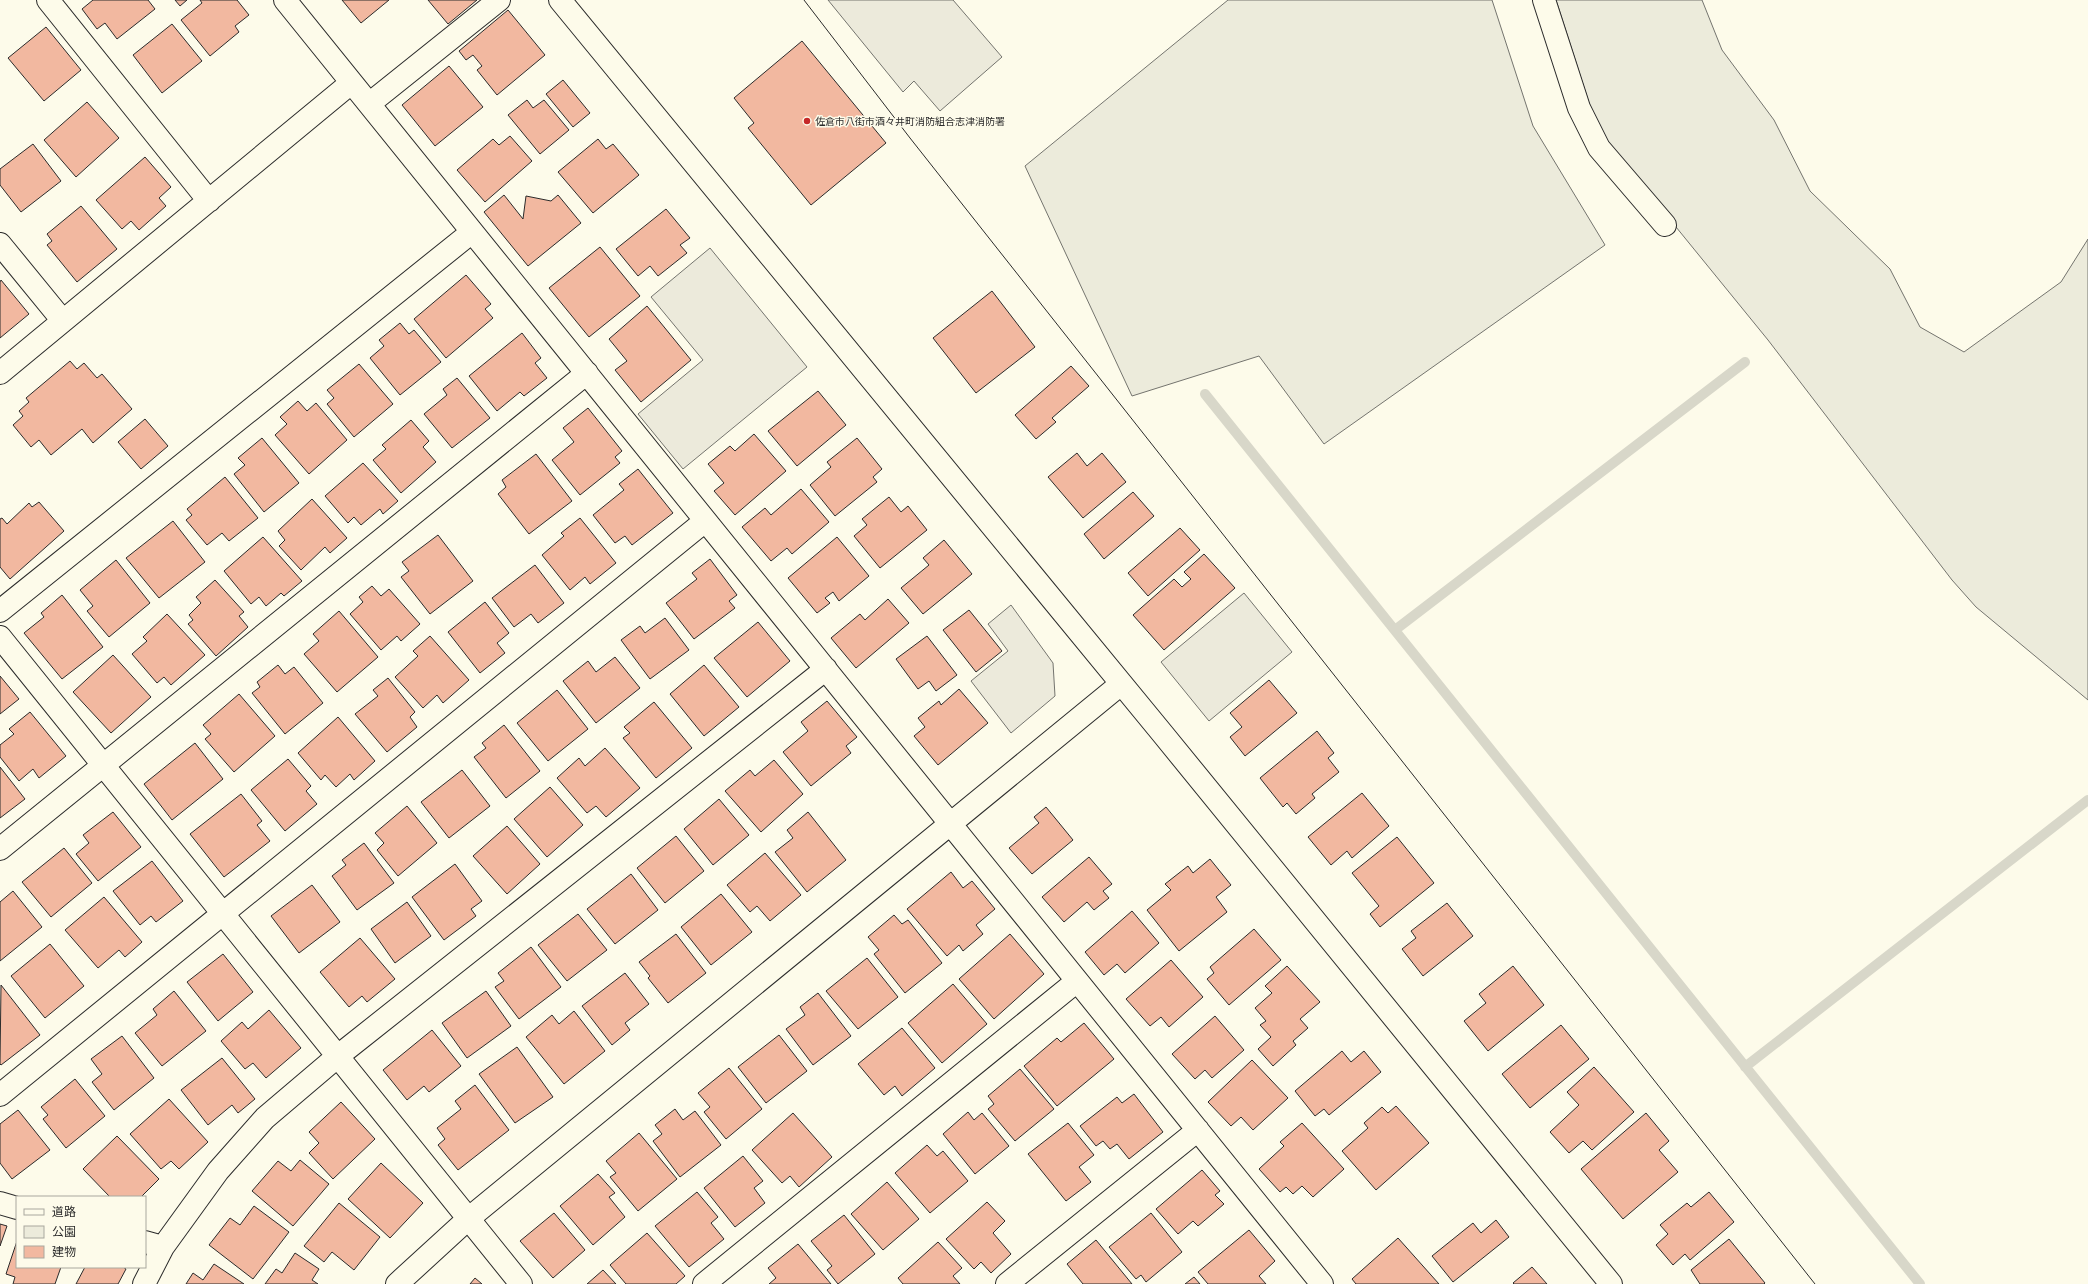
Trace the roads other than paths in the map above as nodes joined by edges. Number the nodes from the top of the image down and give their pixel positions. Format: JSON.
{"nodes":[{"id":1,"x":48,"y":0,"type":"edge"},
{"id":2,"x":285,"y":0,"type":"edge"},
{"id":3,"x":499,"y":0,"type":"edge"},
{"id":4,"x":560,"y":0,"type":"edge"},
{"id":5,"x":1544,"y":0,"type":"edge"},
{"id":6,"x":351,"y":83,"type":"junction"},
{"id":7,"x":369,"y":104,"type":"junction"},
{"id":8,"x":209,"y":200,"type":"junction"},
{"id":9,"x":1665,"y":224,"type":"dead end"},
{"id":10,"x":472,"y":232,"type":"junction"},
{"id":11,"x":0,"y":244,"type":"edge"},
{"id":12,"x":63,"y":321,"type":"junction"},
{"id":13,"x":0,"y":373,"type":"edge"},
{"id":14,"x":586,"y":373,"type":"junction"},
{"id":15,"x":706,"y":521,"type":"junction"},
{"id":16,"x":0,"y":611,"type":"edge"},
{"id":17,"x":0,"y":637,"type":"edge"},
{"id":18,"x":826,"y":669,"type":"junction"},
{"id":19,"x":1122,"y":684,"type":"junction"},
{"id":20,"x":103,"y":766,"type":"junction"},
{"id":21,"x":950,"y":824,"type":"junction"},
{"id":22,"x":0,"y":850,"type":"edge"},
{"id":23,"x":222,"y":914,"type":"junction"},
{"id":24,"x":1077,"y":981,"type":"junction"},
{"id":25,"x":338,"y":1056,"type":"junction"},
{"id":26,"x":0,"y":1095,"type":"edge"},
{"id":27,"x":1198,"y":1130,"type":"junction"},
{"id":28,"x":0,"y":1203,"type":"edge"},
{"id":29,"x":16,"y":1208,"type":"edge"},
{"id":30,"x":468,"y":1219,"type":"junction"},
{"id":31,"x":154,"y":1245,"type":"edge"},
{"id":32,"x":1312,"y":1280,"type":"edge"},
{"id":33,"x":144,"y":1284,"type":"edge"},
{"id":34,"x":397,"y":1284,"type":"edge"},
{"id":35,"x":521,"y":1284,"type":"edge"},
{"id":36,"x":704,"y":1284,"type":"edge"},
{"id":37,"x":1006,"y":1284,"type":"edge"},
{"id":38,"x":1611,"y":1284,"type":"edge"}],
"edges":[{"from":1,"to":8,"type":"street"},
{"from":2,"to":6,"type":"street"},
{"from":3,"to":7,"type":"street"},
{"from":4,"to":19,"type":"street"},
{"from":5,"to":9,"type":"street"},
{"from":6,"to":7,"type":"street"},
{"from":6,"to":8,"type":"street"},
{"from":7,"to":10,"type":"street"},
{"from":8,"to":12,"type":"street"},
{"from":10,"to":14,"type":"street"},
{"from":10,"to":16,"type":"street"},
{"from":11,"to":12,"type":"street"},
{"from":12,"to":13,"type":"street"},
{"from":14,"to":15,"type":"street"},
{"from":14,"to":20,"type":"street"},
{"from":15,"to":18,"type":"street"},
{"from":15,"to":23,"type":"street"},
{"from":17,"to":20,"type":"street"},
{"from":18,"to":21,"type":"street"},
{"from":18,"to":25,"type":"street"},
{"from":19,"to":21,"type":"street"},
{"from":19,"to":38,"type":"street"},
{"from":20,"to":22,"type":"street"},
{"from":20,"to":23,"type":"street"},
{"from":21,"to":24,"type":"street"},
{"from":21,"to":30,"type":"street"},
{"from":23,"to":25,"type":"street"},
{"from":23,"to":26,"type":"street"},
{"from":24,"to":27,"type":"street"},
{"from":24,"to":36,"type":"street"},
{"from":25,"to":30,"type":"street"},
{"from":25,"to":31,"type":"street"},
{"from":27,"to":32,"type":"street"},
{"from":27,"to":37,"type":"street"},
{"from":28,"to":29,"type":"street"},
{"from":30,"to":34,"type":"street"},
{"from":30,"to":35,"type":"street"},
{"from":31,"to":33,"type":"street"}]}
